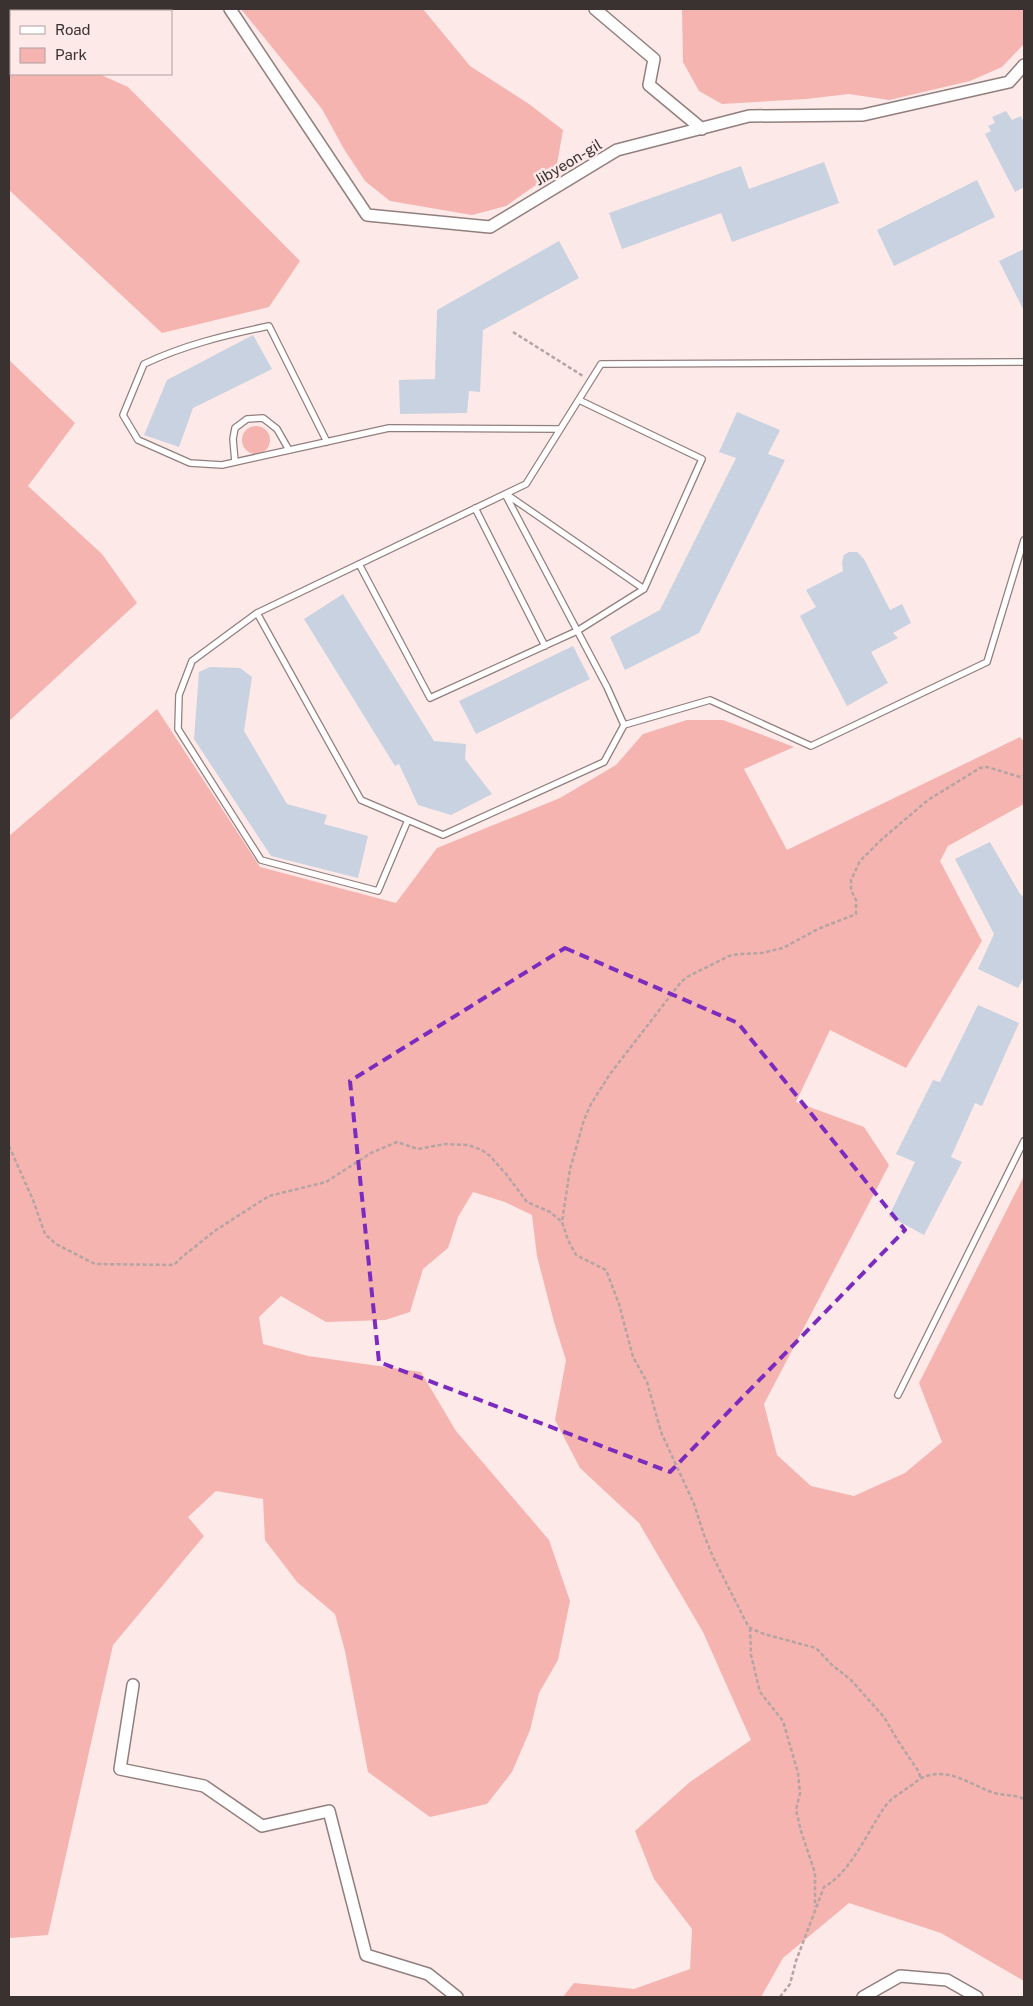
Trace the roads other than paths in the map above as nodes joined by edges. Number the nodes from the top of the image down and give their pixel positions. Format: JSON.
{"nodes":[{"id":1,"x":230,"y":9,"type":"edge"},
{"id":2,"x":595,"y":9,"type":"edge"},
{"id":3,"x":1024,"y":64,"type":"edge"},
{"id":4,"x":702,"y":128,"type":"junction"},
{"id":5,"x":1024,"y":362,"type":"edge"},
{"id":6,"x":579,"y":400,"type":"junction"},
{"id":7,"x":560,"y":429,"type":"junction"},
{"id":8,"x":327,"y":442,"type":"junction"},
{"id":9,"x":289,"y":450,"type":"junction"},
{"id":10,"x":235,"y":462,"type":"junction"},
{"id":11,"x":505,"y":494,"type":"junction"},
{"id":12,"x":475,"y":508,"type":"junction"},
{"id":13,"x":1024,"y":540,"type":"edge"},
{"id":14,"x":359,"y":564,"type":"junction"},
{"id":15,"x":644,"y":589,"type":"junction"},
{"id":16,"x":257,"y":612,"type":"junction"},
{"id":17,"x":577,"y":632,"type":"junction"},
{"id":18,"x":545,"y":646,"type":"junction"},
{"id":19,"x":624,"y":725,"type":"junction"},
{"id":20,"x":408,"y":820,"type":"junction"},
{"id":21,"x":1024,"y":1141,"type":"edge"},
{"id":22,"x":898,"y":1395,"type":"dead end"},
{"id":23,"x":133,"y":1685,"type":"dead end"},
{"id":24,"x":457,"y":1997,"type":"edge"},
{"id":25,"x":863,"y":1997,"type":"edge"},
{"id":26,"x":977,"y":1997,"type":"edge"}],
"edges":[{"from":1,"to":4,"type":"street","name":"Jibyeon-gil"},
{"from":2,"to":4,"type":"street"},
{"from":3,"to":4,"type":"street","name":"Jibyeon-gil"},
{"from":5,"to":6,"type":"lane"},
{"from":6,"to":7,"type":"lane"},
{"from":6,"to":15,"type":"lane"},
{"from":7,"to":8,"type":"lane"},
{"from":7,"to":11,"type":"lane"},
{"from":8,"to":9,"type":"lane"},
{"from":8,"to":10,"type":"lane"},
{"from":9,"to":10,"type":"lane"},
{"from":9,"to":10,"type":"lane"},
{"from":11,"to":12,"type":"lane"},
{"from":11,"to":15,"type":"lane"},
{"from":11,"to":17,"type":"lane"},
{"from":12,"to":14,"type":"lane"},
{"from":12,"to":18,"type":"lane"},
{"from":13,"to":19,"type":"lane"},
{"from":14,"to":16,"type":"lane"},
{"from":14,"to":18,"type":"lane"},
{"from":15,"to":17,"type":"lane"},
{"from":16,"to":20,"type":"lane"},
{"from":16,"to":20,"type":"lane"},
{"from":17,"to":18,"type":"lane"},
{"from":17,"to":19,"type":"lane"},
{"from":19,"to":20,"type":"lane"},
{"from":21,"to":22,"type":"lane"},
{"from":23,"to":24,"type":"street"},
{"from":25,"to":26,"type":"street"}]}
